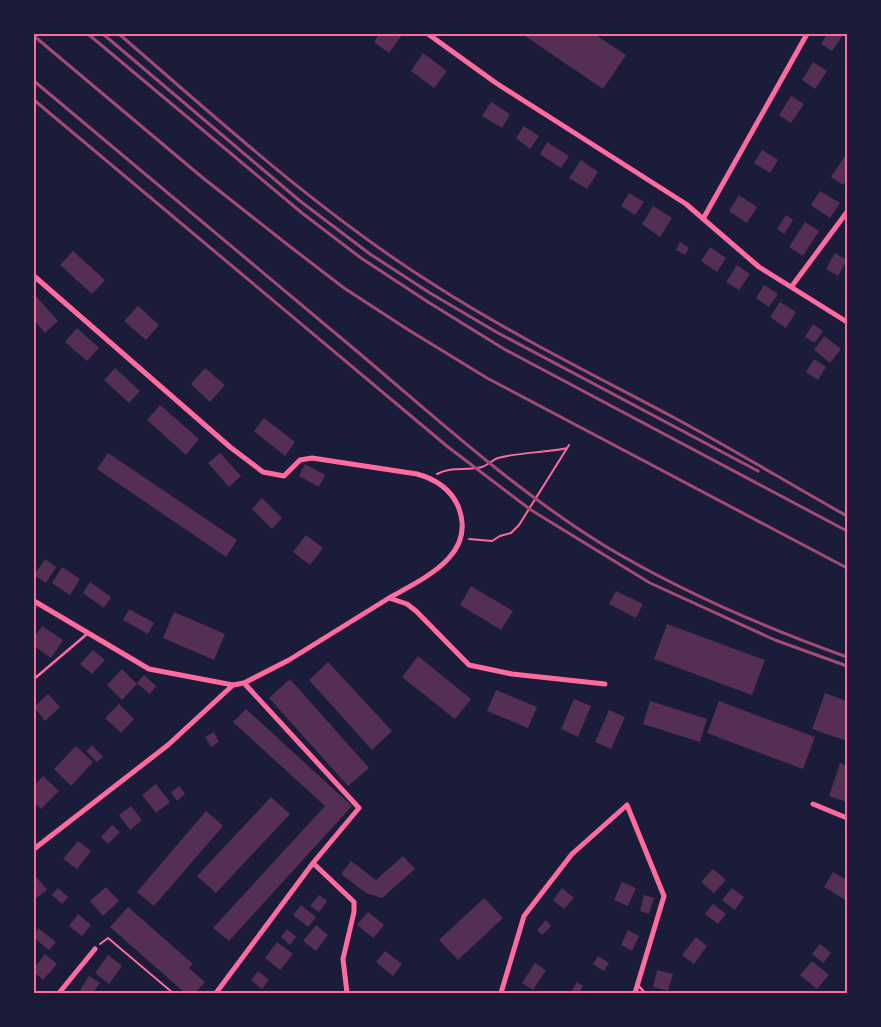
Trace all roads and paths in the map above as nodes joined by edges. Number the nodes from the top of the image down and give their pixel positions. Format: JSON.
{"nodes":[{"id":1,"x":428,"y":34,"type":"edge"},
{"id":2,"x":806,"y":34,"type":"edge"},
{"id":3,"x":847,"y":212,"type":"edge"},
{"id":4,"x":703,"y":219,"type":"junction"},
{"id":5,"x":34,"y":276,"type":"edge"},
{"id":6,"x":792,"y":286,"type":"junction"},
{"id":7,"x":847,"y":322,"type":"edge"},
{"id":8,"x":429,"y":477,"type":"junction"},
{"id":9,"x":462,"y":538,"type":"junction"},
{"id":10,"x":390,"y":598,"type":"junction"},
{"id":11,"x":34,"y":601,"type":"edge"},
{"id":12,"x":88,"y":633,"type":"junction"},
{"id":13,"x":34,"y":679,"type":"edge"},
{"id":14,"x":244,"y":683,"type":"junction"},
{"id":15,"x":605,"y":684,"type":"dead end"},
{"id":16,"x":233,"y":685,"type":"junction"},
{"id":17,"x":813,"y":804,"type":"dead end"},
{"id":18,"x":847,"y":818,"type":"edge"},
{"id":19,"x":34,"y":849,"type":"edge"},
{"id":20,"x":313,"y":862,"type":"junction"},
{"id":21,"x":95,"y":949,"type":"joint"},
{"id":22,"x":638,"y":985,"type":"junction"},
{"id":23,"x":58,"y":993,"type":"edge"},
{"id":24,"x":173,"y":993,"type":"edge"},
{"id":25,"x":216,"y":993,"type":"edge"},
{"id":26,"x":347,"y":993,"type":"edge"},
{"id":27,"x":501,"y":993,"type":"edge"},
{"id":28,"x":635,"y":993,"type":"edge"},
{"id":29,"x":645,"y":993,"type":"edge"}],
"edges":[{"from":1,"to":4,"type":"street"},
{"from":2,"to":4,"type":"street"},
{"from":3,"to":6,"type":"street"},
{"from":4,"to":6,"type":"street"},
{"from":5,"to":8,"type":"street"},
{"from":6,"to":7,"type":"street"},
{"from":8,"to":9,"type":"street"},
{"from":8,"to":9,"type":"path"},
{"from":9,"to":10,"type":"street"},
{"from":10,"to":14,"type":"street"},
{"from":10,"to":15,"type":"street"},
{"from":11,"to":12,"type":"street"},
{"from":12,"to":13,"type":"lane"},
{"from":12,"to":16,"type":"street"},
{"from":14,"to":16,"type":"street"},
{"from":14,"to":20,"type":"street"},
{"from":16,"to":19,"type":"street"},
{"from":17,"to":18,"type":"street"},
{"from":20,"to":25,"type":"street"},
{"from":20,"to":26,"type":"street"},
{"from":21,"to":23,"type":"street"},
{"from":21,"to":24,"type":"path"},
{"from":22,"to":27,"type":"street"},
{"from":22,"to":28,"type":"street"},
{"from":22,"to":29,"type":"lane"}]}
